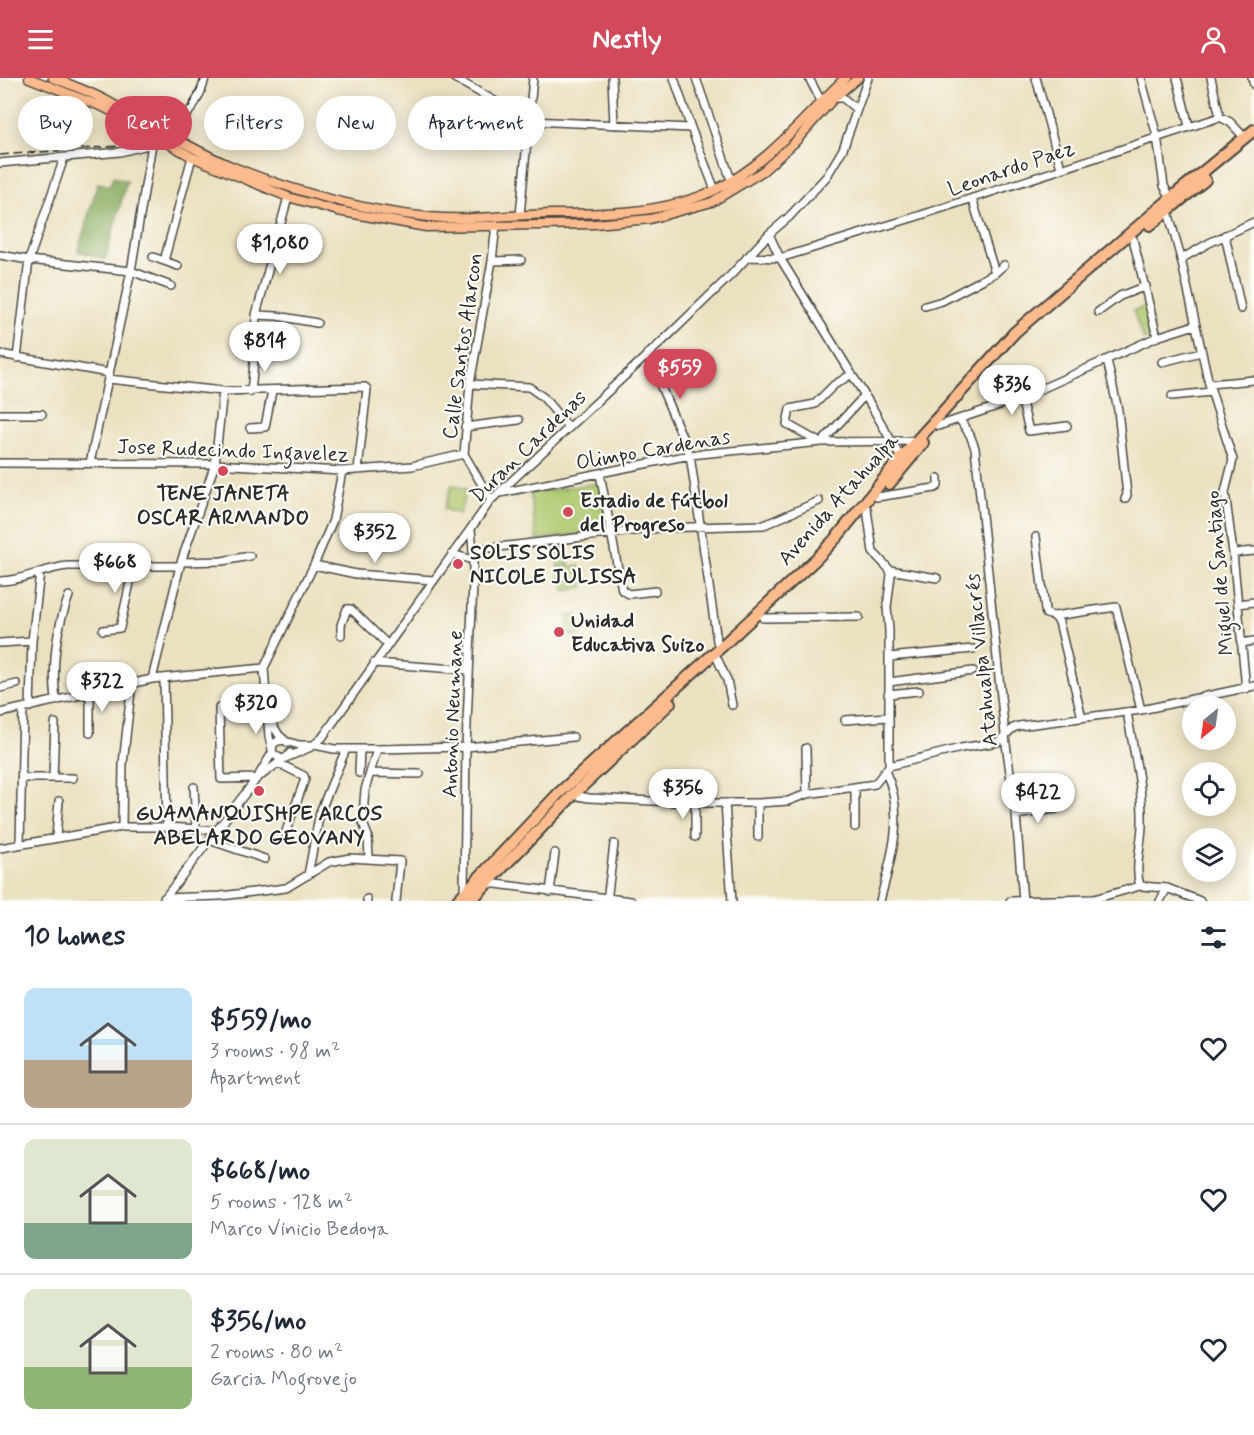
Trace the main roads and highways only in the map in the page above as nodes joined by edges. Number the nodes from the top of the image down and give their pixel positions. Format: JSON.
{"nodes":[{"id":1,"x":29,"y":78,"type":"edge"},
{"id":2,"x":53,"y":78,"type":"edge"},
{"id":3,"x":845,"y":78,"type":"edge"},
{"id":4,"x":858,"y":78,"type":"edge"},
{"id":5,"x":105,"y":99,"type":"edge"},
{"id":6,"x":105,"y":108,"type":"edge"},
{"id":7,"x":1254,"y":130,"type":"edge"},
{"id":8,"x":1249,"y":139,"type":"edge"},
{"id":9,"x":192,"y":149,"type":"edge"},
{"id":10,"x":182,"y":150,"type":"edge"},
{"id":11,"x":865,"y":506,"type":"junction"},
{"id":12,"x":718,"y":653,"type":"junction"},
{"id":13,"x":464,"y":899,"type":"edge"}],
"edges":[{"from":1,"to":6,"type":"main road"},
{"from":2,"to":5,"type":"main road"},
{"from":3,"to":9,"type":"main road"},
{"from":4,"to":10,"type":"main road"},
{"from":7,"to":8,"type":"highway","name":"Avenida Atahualpa"},
{"from":8,"to":11,"type":"highway","name":"Avenida Atahualpa"},
{"from":8,"to":11,"type":"highway","name":"Avenida Atahualpa"},
{"from":11,"to":12,"type":"highway","name":"Avenida Atahualpa"},
{"from":11,"to":12,"type":"highway","name":"Avenida Atahualpa"},
{"from":12,"to":13,"type":"highway","name":"Avenida Atahualpa"},
{"from":12,"to":13,"type":"highway","name":"Avenida Atahualpa"}]}
